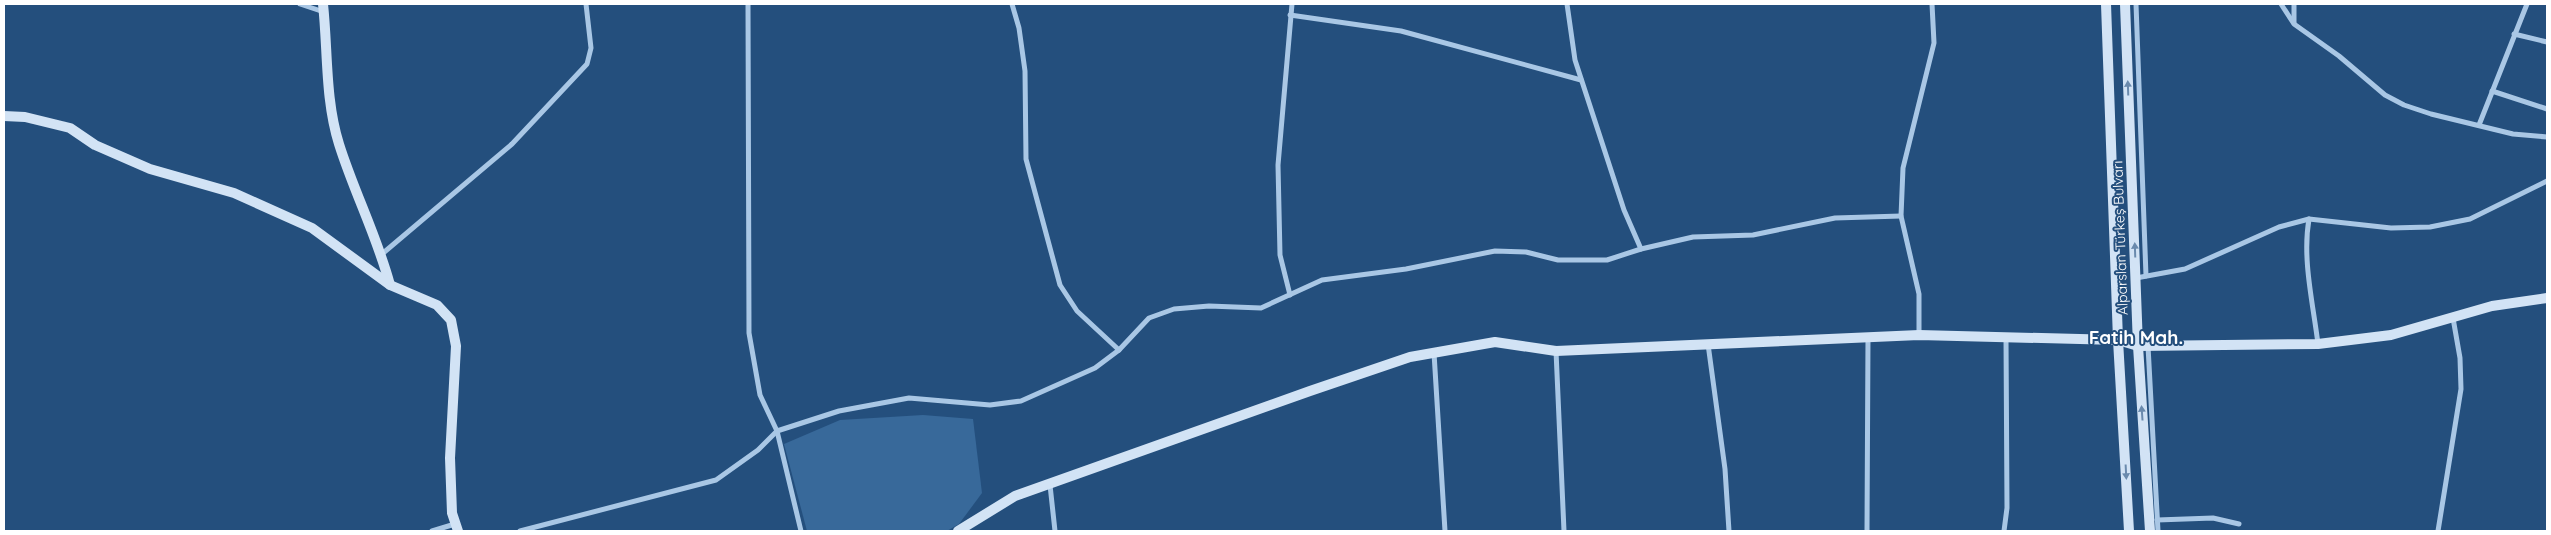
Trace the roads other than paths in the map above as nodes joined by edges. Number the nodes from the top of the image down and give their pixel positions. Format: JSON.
{"nodes":[{"id":1,"x":300,"y":4,"type":"edge"},
{"id":2,"x":586,"y":4,"type":"edge"},
{"id":3,"x":748,"y":4,"type":"edge"},
{"id":4,"x":1012,"y":4,"type":"edge"},
{"id":5,"x":1292,"y":4,"type":"edge"},
{"id":6,"x":1567,"y":4,"type":"edge"},
{"id":7,"x":1932,"y":4,"type":"edge"},
{"id":8,"x":2106,"y":4,"type":"edge"},
{"id":9,"x":2125,"y":4,"type":"edge"},
{"id":10,"x":2136,"y":4,"type":"edge"},
{"id":11,"x":2281,"y":4,"type":"edge"},
{"id":12,"x":2294,"y":4,"type":"edge"},
{"id":13,"x":2527,"y":4,"type":"edge"},
{"id":14,"x":324,"y":8,"type":"edge"},
{"id":15,"x":1290,"y":15,"type":"junction"},
{"id":16,"x":2294,"y":24,"type":"junction"},
{"id":17,"x":2514,"y":34,"type":"junction"},
{"id":18,"x":2547,"y":42,"type":"edge"},
{"id":19,"x":1581,"y":80,"type":"junction"},
{"id":20,"x":2492,"y":91,"type":"junction"},
{"id":21,"x":2547,"y":109,"type":"edge"},
{"id":22,"x":4,"y":116,"type":"edge"},
{"id":23,"x":2479,"y":125,"type":"junction"},
{"id":24,"x":2547,"y":137,"type":"edge"},
{"id":25,"x":2547,"y":181,"type":"edge"},
{"id":26,"x":1901,"y":216,"type":"junction"},
{"id":27,"x":2309,"y":219,"type":"junction"},
{"id":28,"x":1641,"y":249,"type":"junction"},
{"id":29,"x":382,"y":254,"type":"junction"},
{"id":30,"x":2141,"y":277,"type":"junction"},
{"id":31,"x":390,"y":285,"type":"junction"},
{"id":32,"x":1290,"y":294,"type":"junction"},
{"id":33,"x":2547,"y":298,"type":"edge"},
{"id":34,"x":2453,"y":318,"type":"junction"},
{"id":35,"x":1919,"y":334,"type":"junction"},
{"id":36,"x":1868,"y":338,"type":"junction"},
{"id":37,"x":2006,"y":338,"type":"junction"},
{"id":38,"x":2118,"y":340,"type":"junction"},
{"id":39,"x":1708,"y":343,"type":"junction"},
{"id":40,"x":2318,"y":344,"type":"junction"},
{"id":41,"x":2143,"y":346,"type":"junction"},
{"id":42,"x":1119,"y":350,"type":"junction"},
{"id":43,"x":1556,"y":351,"type":"junction"},
{"id":44,"x":1434,"y":353,"type":"junction"},
{"id":45,"x":777,"y":431,"type":"junction"},
{"id":46,"x":1050,"y":484,"type":"junction"},
{"id":47,"x":2157,"y":520,"type":"junction"},
{"id":48,"x":2240,"y":524,"type":"dead end"},
{"id":49,"x":456,"y":527,"type":"edge"},
{"id":50,"x":432,"y":531,"type":"edge"},
{"id":51,"x":520,"y":531,"type":"edge"},
{"id":52,"x":801,"y":531,"type":"edge"},
{"id":53,"x":958,"y":531,"type":"edge"},
{"id":54,"x":1055,"y":531,"type":"edge"},
{"id":55,"x":1445,"y":531,"type":"edge"},
{"id":56,"x":1564,"y":531,"type":"edge"},
{"id":57,"x":1729,"y":531,"type":"edge"},
{"id":58,"x":1867,"y":531,"type":"edge"},
{"id":59,"x":2004,"y":531,"type":"edge"},
{"id":60,"x":2130,"y":531,"type":"edge"},
{"id":61,"x":2150,"y":531,"type":"edge"},
{"id":62,"x":2158,"y":531,"type":"edge"},
{"id":63,"x":2438,"y":531,"type":"edge"}],
"edges":[{"from":1,"to":14,"type":"street"},
{"from":2,"to":29,"type":"street"},
{"from":3,"to":45,"type":"street"},
{"from":4,"to":42,"type":"street"},
{"from":5,"to":15,"type":"street"},
{"from":6,"to":19,"type":"street"},
{"from":7,"to":26,"type":"street"},
{"from":8,"to":38,"type":"street","name":"Alparslan Türkeş Bulvarı"},
{"from":30,"to":9,"type":"street","name":"Alparslan Türkeş Bulvarı","one_way":true},
{"from":10,"to":30,"type":"street"},
{"from":11,"to":16,"type":"street"},
{"from":12,"to":16,"type":"street"},
{"from":13,"to":17,"type":"street"},
{"from":14,"to":29,"type":"street"},
{"from":15,"to":19,"type":"street"},
{"from":15,"to":32,"type":"street"},
{"from":16,"to":23,"type":"street"},
{"from":17,"to":18,"type":"street"},
{"from":17,"to":20,"type":"street"},
{"from":19,"to":28,"type":"street"},
{"from":20,"to":21,"type":"street"},
{"from":20,"to":23,"type":"street"},
{"from":22,"to":31,"type":"street"},
{"from":23,"to":24,"type":"street"},
{"from":25,"to":27,"type":"street"},
{"from":26,"to":28,"type":"street"},
{"from":26,"to":35,"type":"street"},
{"from":27,"to":30,"type":"street"},
{"from":27,"to":40,"type":"street"},
{"from":28,"to":32,"type":"street"},
{"from":29,"to":31,"type":"street"},
{"from":30,"to":41,"type":"street","name":"Alparslan Türkeş Bulvarı"},
{"from":31,"to":49,"type":"street"},
{"from":32,"to":42,"type":"street"},
{"from":33,"to":34,"type":"street"},
{"from":34,"to":40,"type":"street"},
{"from":34,"to":63,"type":"street"},
{"from":35,"to":36,"type":"street"},
{"from":35,"to":37,"type":"street"},
{"from":36,"to":39,"type":"street"},
{"from":36,"to":58,"type":"street"},
{"from":37,"to":38,"type":"street"},
{"from":37,"to":59,"type":"street"},
{"from":38,"to":41,"type":"street"},
{"from":38,"to":60,"type":"street","name":"Alparslan Türkeş Bulvarı","one_way":true},
{"from":39,"to":43,"type":"street"},
{"from":39,"to":57,"type":"street"},
{"from":40,"to":41,"type":"street"},
{"from":41,"to":47,"type":"street"},
{"from":61,"to":41,"type":"street","name":"Alparslan Türkeş Bulvarı","one_way":true},
{"from":42,"to":45,"type":"street"},
{"from":43,"to":44,"type":"street"},
{"from":43,"to":56,"type":"street"},
{"from":44,"to":46,"type":"street"},
{"from":44,"to":55,"type":"street"},
{"from":45,"to":51,"type":"street"},
{"from":45,"to":52,"type":"street"},
{"from":46,"to":53,"type":"street"},
{"from":46,"to":54,"type":"street"},
{"from":47,"to":48,"type":"street"},
{"from":47,"to":62,"type":"street"},
{"from":49,"to":50,"type":"street"}]}
